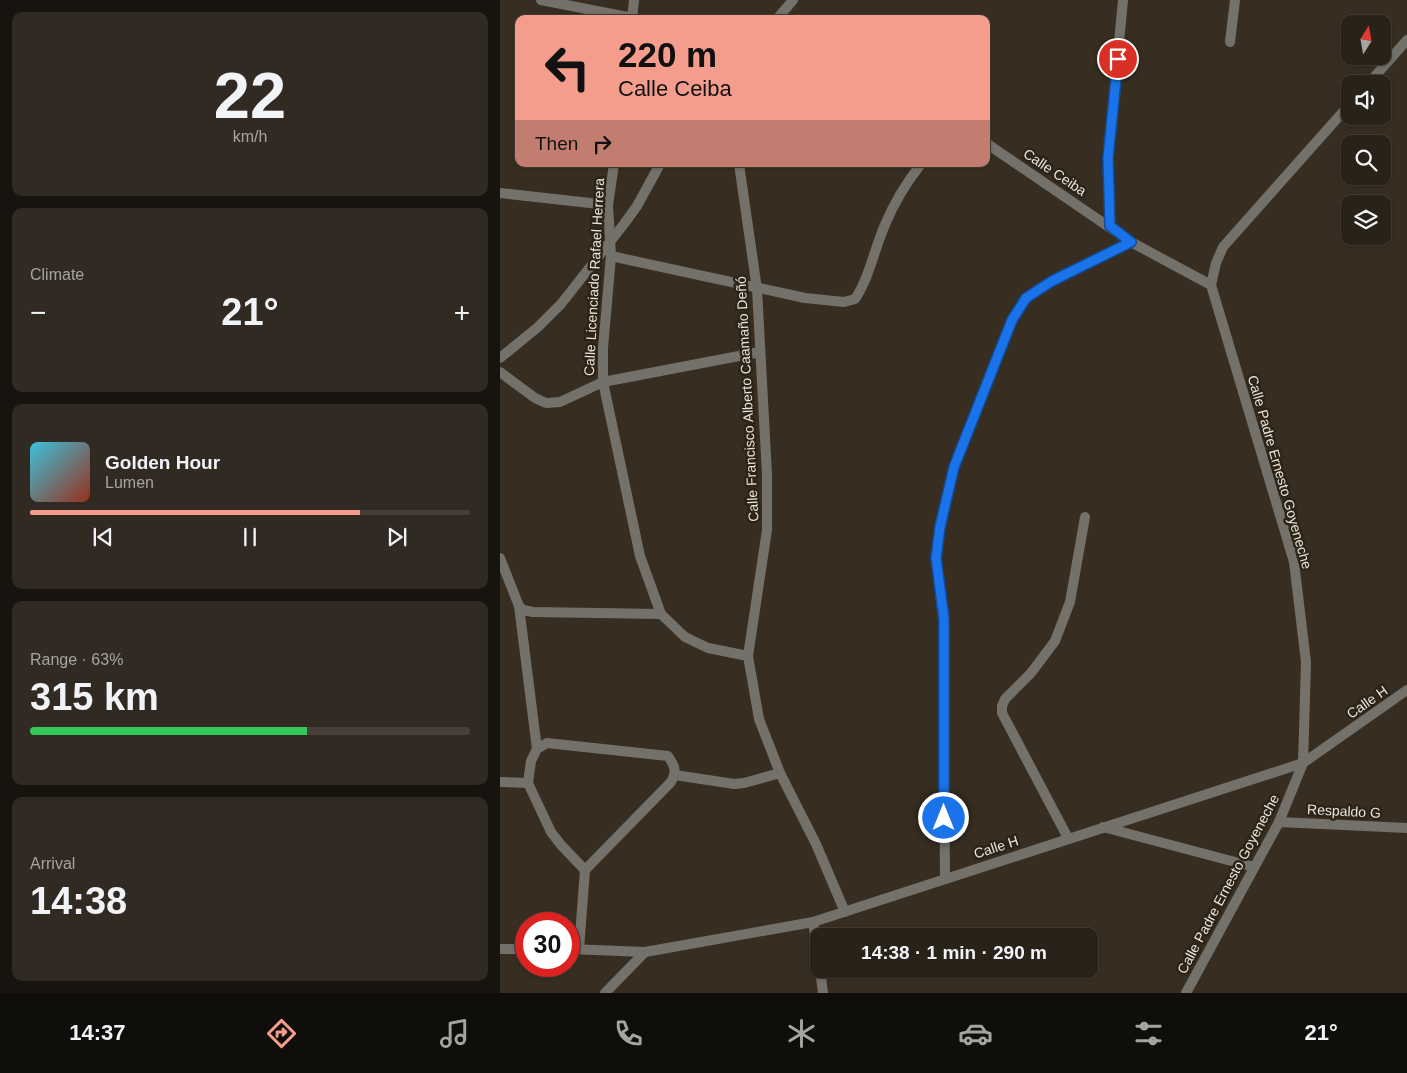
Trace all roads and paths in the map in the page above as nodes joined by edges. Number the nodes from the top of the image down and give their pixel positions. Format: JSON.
{"nodes":[{"id":1,"x":541,"y":0,"type":"edge"},
{"id":2,"x":634,"y":0,"type":"edge"},
{"id":3,"x":794,"y":0,"type":"edge"},
{"id":4,"x":1123,"y":0,"type":"edge"},
{"id":5,"x":1235,"y":0,"type":"edge"},
{"id":6,"x":618,"y":15,"type":"edge"},
{"id":7,"x":634,"y":15,"type":"edge"},
{"id":8,"x":781,"y":15,"type":"edge"},
{"id":9,"x":1407,"y":40,"type":"edge"},
{"id":10,"x":1230,"y":42,"type":"dead end"},
{"id":11,"x":1376,"y":75,"type":"edge"},
{"id":12,"x":1341,"y":114,"type":"edge"},
{"id":13,"x":990,"y":146,"type":"edge"},
{"id":14,"x":614,"y":167,"type":"edge"},
{"id":15,"x":658,"y":167,"type":"edge"},
{"id":16,"x":739,"y":167,"type":"edge"},
{"id":17,"x":919,"y":167,"type":"edge"},
{"id":18,"x":500,"y":193,"type":"edge"},
{"id":19,"x":608,"y":205,"type":"junction"},
{"id":20,"x":1110,"y":226,"type":"junction"},
{"id":21,"x":611,"y":240,"type":"junction"},
{"id":22,"x":1131,"y":242,"type":"junction"},
{"id":23,"x":611,"y":256,"type":"junction"},
{"id":24,"x":1211,"y":285,"type":"junction"},
{"id":25,"x":757,"y":289,"type":"junction"},
{"id":26,"x":760,"y":352,"type":"junction"},
{"id":27,"x":500,"y":358,"type":"edge"},
{"id":28,"x":500,"y":372,"type":"edge"},
{"id":29,"x":603,"y":382,"type":"junction"},
{"id":30,"x":1085,"y":517,"type":"dead end"},
{"id":31,"x":500,"y":558,"type":"edge"},
{"id":32,"x":519,"y":606,"type":"junction"},
{"id":33,"x":661,"y":614,"type":"junction"},
{"id":34,"x":748,"y":656,"type":"junction"},
{"id":35,"x":1407,"y":690,"type":"edge"},
{"id":36,"x":537,"y":749,"type":"junction"},
{"id":37,"x":1303,"y":763,"type":"junction"},
{"id":38,"x":780,"y":773,"type":"junction"},
{"id":39,"x":675,"y":775,"type":"junction"},
{"id":40,"x":500,"y":782,"type":"edge"},
{"id":41,"x":528,"y":783,"type":"junction"},
{"id":42,"x":1279,"y":822,"type":"junction"},
{"id":43,"x":1102,"y":827,"type":"junction"},
{"id":44,"x":1407,"y":828,"type":"edge"},
{"id":45,"x":1068,"y":838,"type":"junction"},
{"id":46,"x":1254,"y":867,"type":"junction"},
{"id":47,"x":585,"y":870,"type":"junction"},
{"id":48,"x":945,"y":878,"type":"junction"},
{"id":49,"x":579,"y":912,"type":"edge"},
{"id":50,"x":845,"y":912,"type":"junction"},
{"id":51,"x":813,"y":922,"type":"junction"},
{"id":52,"x":814,"y":928,"type":"edge"},
{"id":53,"x":500,"y":949,"type":"edge"},
{"id":54,"x":515,"y":949,"type":"edge"},
{"id":55,"x":580,"y":949,"type":"edge"},
{"id":56,"x":645,"y":952,"type":"junction"},
{"id":57,"x":821,"y":978,"type":"edge"},
{"id":58,"x":605,"y":993,"type":"edge"},
{"id":59,"x":823,"y":993,"type":"edge"},
{"id":60,"x":1186,"y":993,"type":"edge"}],
"edges":[{"from":1,"to":6,"type":"street"},
{"from":2,"to":7,"type":"street"},
{"from":3,"to":8,"type":"street"},
{"from":4,"to":20,"type":"street"},
{"from":5,"to":10,"type":"street"},
{"from":9,"to":11,"type":"street"},
{"from":12,"to":24,"type":"street"},
{"from":13,"to":20,"type":"street","name":"Calle Ceiba"},
{"from":14,"to":19,"type":"street","name":"Calle Licenciado Rafael Herrera"},
{"from":15,"to":21,"type":"street"},
{"from":16,"to":25,"type":"street","name":"Calle Francisco Alberto Caamaño Deñó"},
{"from":17,"to":25,"type":"street"},
{"from":18,"to":19,"type":"street"},
{"from":19,"to":21,"type":"street","name":"Calle Licenciado Rafael Herrera"},
{"from":20,"to":22,"type":"street","name":"Calle Ceiba"},
{"from":21,"to":23,"type":"street","name":"Calle Licenciado Rafael Herrera"},
{"from":21,"to":27,"type":"street"},
{"from":22,"to":24,"type":"street","name":"Calle Ceiba"},
{"from":22,"to":48,"type":"street"},
{"from":23,"to":25,"type":"street"},
{"from":23,"to":29,"type":"street","name":"Calle Licenciado Rafael Herrera"},
{"from":24,"to":37,"type":"street","name":"Calle Padre Ernesto Goyeneche"},
{"from":25,"to":26,"type":"street","name":"Calle Francisco Alberto Caamaño Deñó"},
{"from":26,"to":29,"type":"street"},
{"from":26,"to":34,"type":"street","name":"Calle Francisco Alberto Caamaño Deñó"},
{"from":28,"to":29,"type":"street"},
{"from":29,"to":33,"type":"street","name":"Calle Licenciado Rafael Herrera"},
{"from":30,"to":45,"type":"street"},
{"from":31,"to":32,"type":"street"},
{"from":32,"to":33,"type":"street"},
{"from":32,"to":36,"type":"street"},
{"from":33,"to":34,"type":"street","name":"Calle Licenciado Rafael Herrera"},
{"from":34,"to":38,"type":"street","name":"Calle Francisco Alberto Caamaño Deñó"},
{"from":35,"to":37,"type":"street","name":"Calle H"},
{"from":36,"to":39,"type":"street"},
{"from":36,"to":41,"type":"street"},
{"from":37,"to":42,"type":"street","name":"Calle Padre Ernesto Goyeneche"},
{"from":37,"to":43,"type":"street","name":"Calle H"},
{"from":38,"to":39,"type":"street"},
{"from":38,"to":50,"type":"street","name":"Calle Francisco Alberto Caamaño Deñó"},
{"from":39,"to":47,"type":"street"},
{"from":40,"to":41,"type":"street"},
{"from":41,"to":47,"type":"street"},
{"from":42,"to":44,"type":"street","name":"Respaldo G"},
{"from":42,"to":46,"type":"street","name":"Calle Padre Ernesto Goyeneche"},
{"from":43,"to":45,"type":"street","name":"Calle H"},
{"from":43,"to":46,"type":"street"},
{"from":45,"to":48,"type":"street","name":"Calle H"},
{"from":46,"to":60,"type":"street","name":"Calle Padre Ernesto Goyeneche"},
{"from":47,"to":49,"type":"street"},
{"from":48,"to":50,"type":"street","name":"Calle H"},
{"from":50,"to":51,"type":"street","name":"Calle H"},
{"from":51,"to":52,"type":"street"},
{"from":51,"to":56,"type":"street","name":"Calle H"},
{"from":53,"to":54,"type":"street"},
{"from":55,"to":56,"type":"street","name":"Calle H"},
{"from":56,"to":58,"type":"street"},
{"from":57,"to":59,"type":"street"}]}
